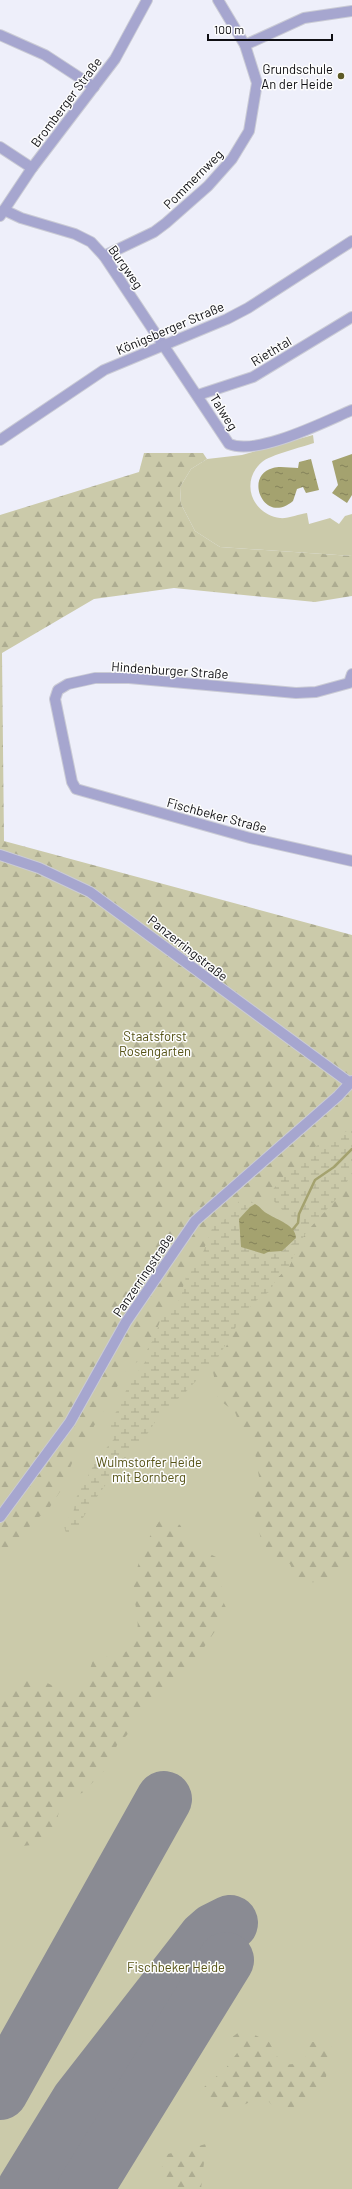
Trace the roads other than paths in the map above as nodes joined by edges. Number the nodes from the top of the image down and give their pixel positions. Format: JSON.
{"nodes":[{"id":1,"x":147,"y":0,"type":"edge"},
{"id":2,"x":218,"y":0,"type":"edge"},
{"id":3,"x":352,"y":11,"type":"edge"},
{"id":4,"x":0,"y":35,"type":"edge"},
{"id":5,"x":245,"y":45,"type":"junction"},
{"id":6,"x":94,"y":87,"type":"junction"},
{"id":7,"x":0,"y":147,"type":"edge"},
{"id":8,"x":32,"y":168,"type":"junction"},
{"id":9,"x":2,"y":213,"type":"edge"},
{"id":10,"x":352,"y":241,"type":"edge"},
{"id":11,"x":104,"y":256,"type":"junction"},
{"id":12,"x":352,"y":317,"type":"edge"},
{"id":13,"x":163,"y":345,"type":"junction"},
{"id":14,"x":198,"y":395,"type":"junction"},
{"id":15,"x":352,"y":410,"type":"edge"},
{"id":16,"x":0,"y":440,"type":"edge"},
{"id":17,"x":351,"y":682,"type":"edge"},
{"id":18,"x":76,"y":789,"type":"joint"},
{"id":19,"x":0,"y":855,"type":"edge"},
{"id":20,"x":352,"y":862,"type":"edge"},
{"id":21,"x":351,"y":1082,"type":"edge"},
{"id":22,"x":0,"y":1517,"type":"edge"}],
"edges":[{"from":1,"to":6,"type":"street","name":"Bromberger Straße"},
{"from":2,"to":5,"type":"street","name":"Pommernweg"},
{"from":3,"to":5,"type":"street"},
{"from":4,"to":6,"type":"street"},
{"from":5,"to":11,"type":"street","name":"Pommernweg"},
{"from":6,"to":8,"type":"street","name":"Bromberger Straße"},
{"from":7,"to":8,"type":"street"},
{"from":8,"to":9,"type":"street","name":"Bromberger Straße"},
{"from":9,"to":11,"type":"street","name":"Burgweg"},
{"from":10,"to":13,"type":"street","name":"Königsberger Straße"},
{"from":11,"to":13,"type":"street","name":"Burgweg"},
{"from":12,"to":14,"type":"street","name":"Riethtal"},
{"from":13,"to":14,"type":"street","name":"Talweg"},
{"from":13,"to":16,"type":"street","name":"Königsberger Straße"},
{"from":14,"to":15,"type":"street","name":"Talweg"},
{"from":17,"to":18,"type":"street","name":"Hindenburger Straße"},
{"from":18,"to":20,"type":"street","name":"Fischbeker Straße"},
{"from":19,"to":21,"type":"street","name":"Panzerringstraße"},
{"from":21,"to":22,"type":"street","name":"Panzerringstraße"}]}
